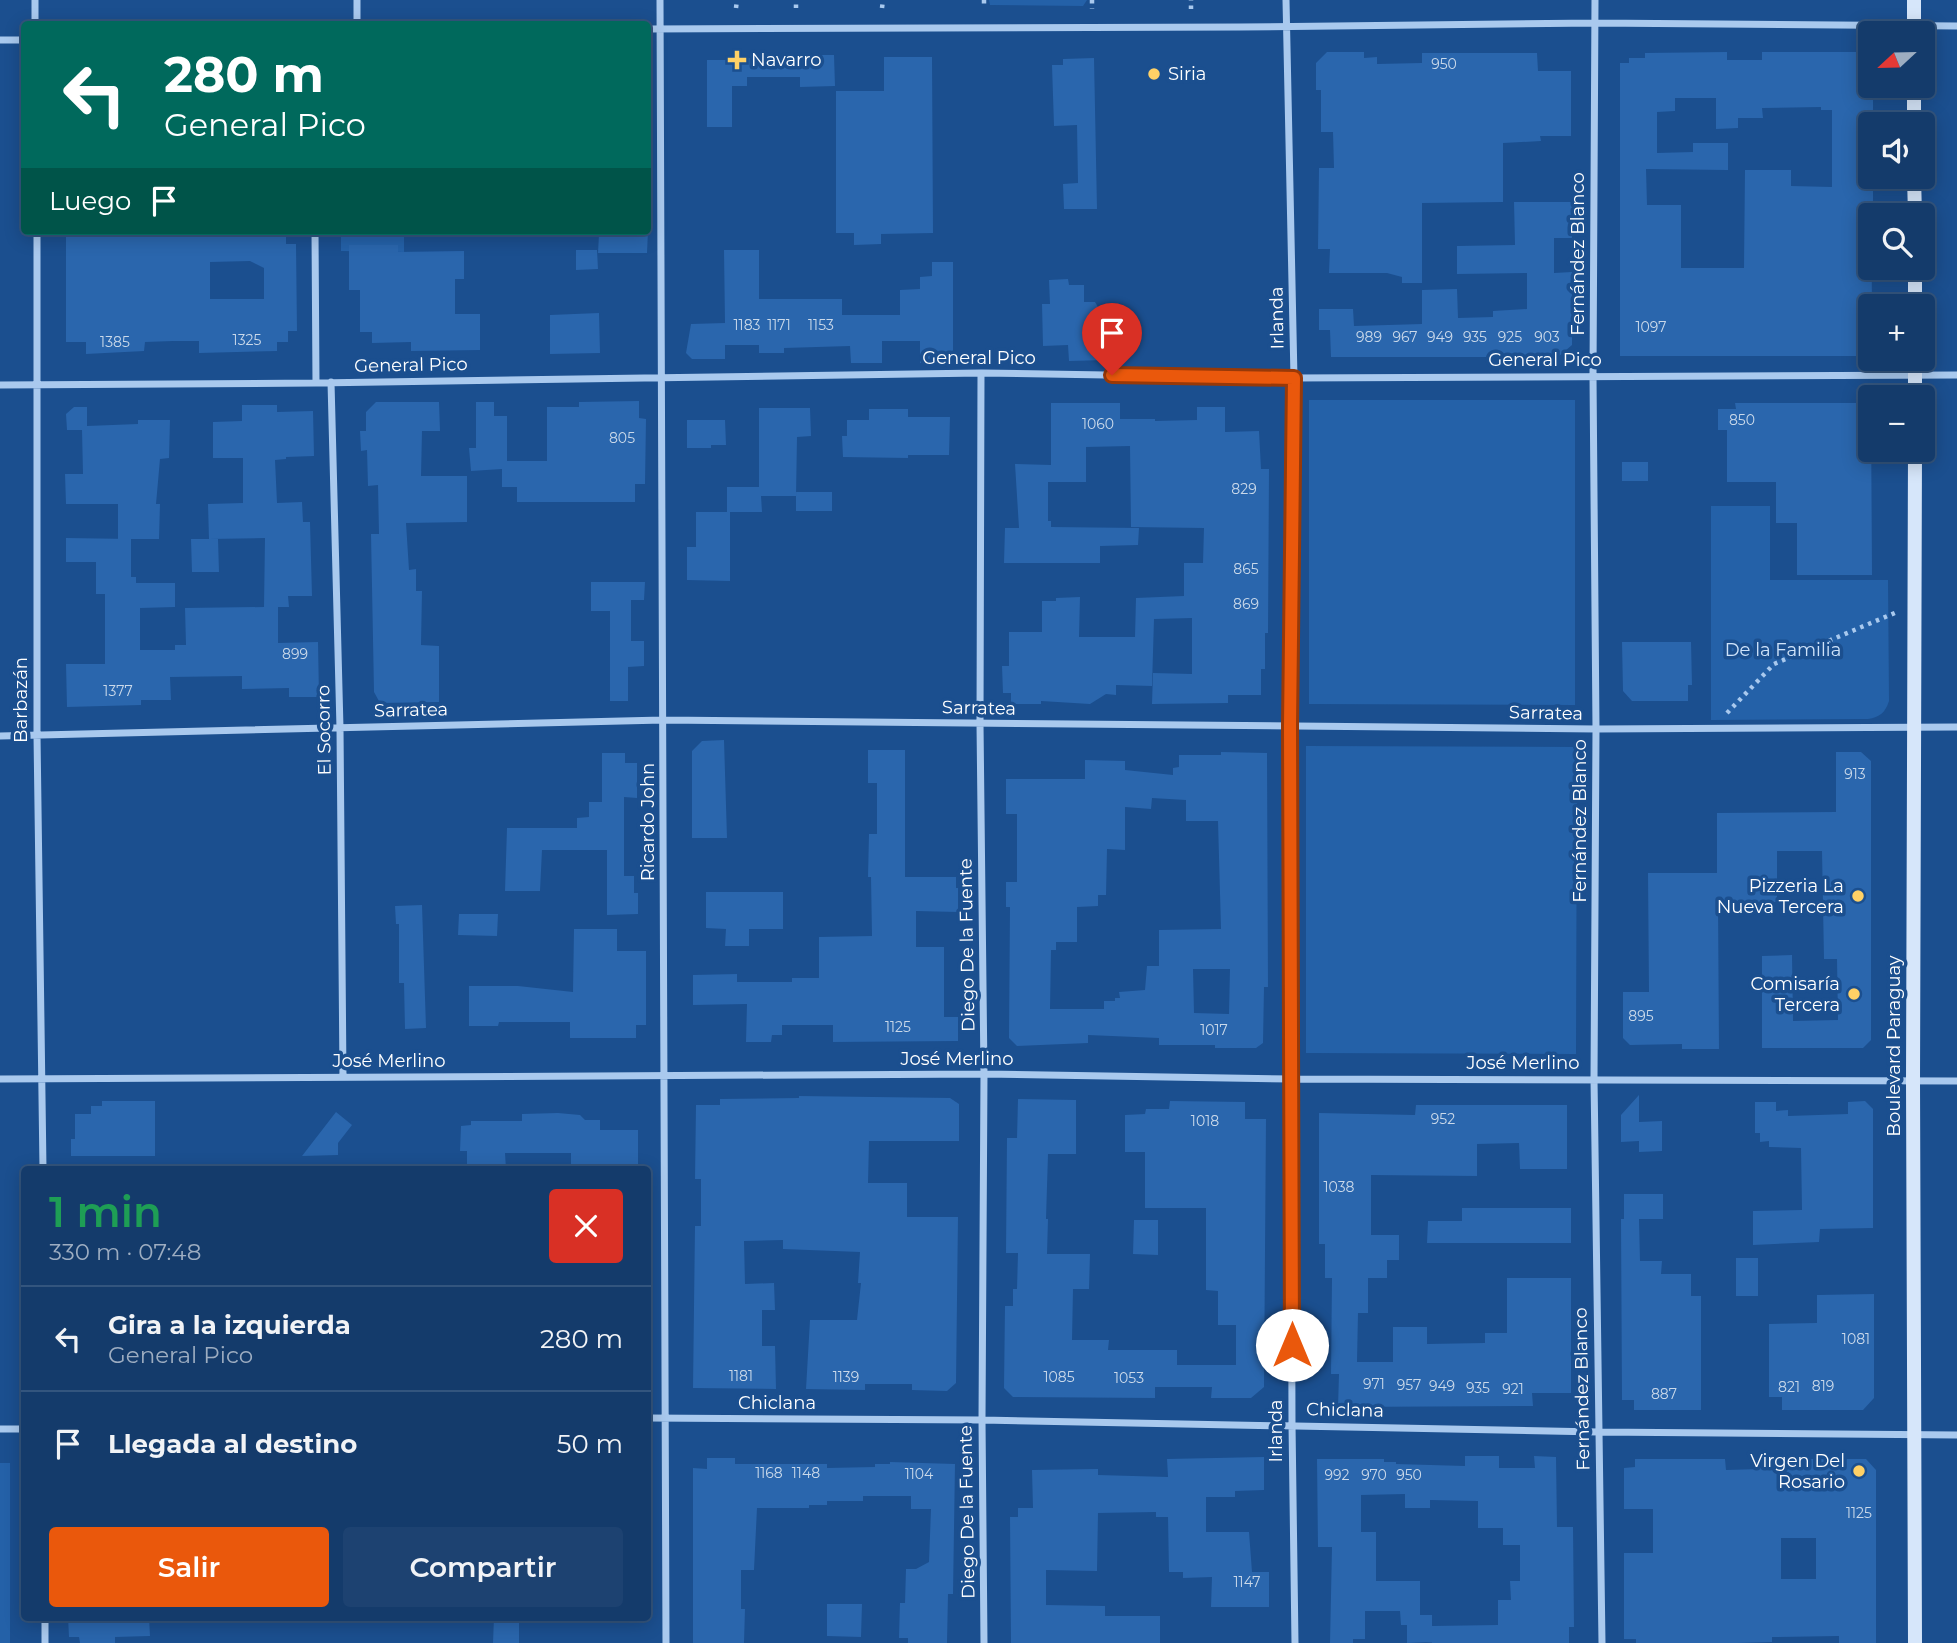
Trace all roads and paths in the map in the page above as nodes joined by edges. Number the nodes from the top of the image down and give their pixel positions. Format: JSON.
{"nodes":[{"id":1,"x":35,"y":0,"type":"edge"},
{"id":2,"x":357,"y":0,"type":"edge"},
{"id":3,"x":660,"y":0,"type":"edge"},
{"id":4,"x":737,"y":0,"type":"edge"},
{"id":5,"x":796,"y":0,"type":"edge"},
{"id":6,"x":883,"y":0,"type":"edge"},
{"id":7,"x":984,"y":0,"type":"edge"},
{"id":8,"x":1092,"y":0,"type":"edge"},
{"id":9,"x":1191,"y":0,"type":"edge"},
{"id":10,"x":1286,"y":0,"type":"edge"},
{"id":11,"x":1595,"y":0,"type":"edge"},
{"id":12,"x":1914,"y":0,"type":"edge"},
{"id":13,"x":736,"y":8,"type":"dead end"},
{"id":14,"x":796,"y":8,"type":"dead end"},
{"id":15,"x":882,"y":8,"type":"dead end"},
{"id":16,"x":984,"y":8,"type":"dead end"},
{"id":17,"x":1092,"y":9,"type":"dead end"},
{"id":18,"x":1191,"y":9,"type":"dead end"},
{"id":19,"x":35,"y":21,"type":"edge"},
{"id":20,"x":357,"y":21,"type":"edge"},
{"id":21,"x":1914,"y":21,"type":"edge"},
{"id":22,"x":1595,"y":23,"type":"junction"},
{"id":23,"x":1957,"y":26,"type":"edge"},
{"id":24,"x":1286,"y":27,"type":"junction"},
{"id":25,"x":1936,"y":28,"type":"edge"},
{"id":26,"x":651,"y":29,"type":"edge"},
{"id":27,"x":660,"y":29,"type":"junction"},
{"id":28,"x":1858,"y":29,"type":"edge"},
{"id":29,"x":0,"y":40,"type":"edge"},
{"id":30,"x":21,"y":40,"type":"edge"},
{"id":31,"x":37,"y":235,"type":"edge"},
{"id":32,"x":315,"y":235,"type":"edge"},
{"id":33,"x":1916,"y":371,"type":"edge"},
{"id":34,"x":981,"y":373,"type":"junction"},
{"id":35,"x":1916,"y":375,"type":"junction"},
{"id":36,"x":1957,"y":375,"type":"edge"},
{"id":37,"x":662,"y":376,"type":"junction"},
{"id":38,"x":1593,"y":376,"type":"junction"},
{"id":39,"x":1294,"y":378,"type":"junction"},
{"id":40,"x":331,"y":382,"type":"junction"},
{"id":41,"x":316,"y":383,"type":"junction"},
{"id":42,"x":0,"y":385,"type":"edge"},
{"id":43,"x":37,"y":385,"type":"junction"},
{"id":44,"x":1916,"y":385,"type":"edge"},
{"id":45,"x":1915,"y":462,"type":"edge"},
{"id":46,"x":1915,"y":605,"type":"junction"},
{"id":47,"x":663,"y":720,"type":"junction"},
{"id":48,"x":980,"y":724,"type":"junction"},
{"id":49,"x":1290,"y":726,"type":"junction"},
{"id":50,"x":340,"y":727,"type":"junction"},
{"id":51,"x":1957,"y":727,"type":"edge"},
{"id":52,"x":1915,"y":728,"type":"junction"},
{"id":53,"x":1596,"y":729,"type":"junction"},
{"id":54,"x":1712,"y":729,"type":"junction"},
{"id":55,"x":37,"y":735,"type":"junction"},
{"id":56,"x":0,"y":736,"type":"edge"},
{"id":57,"x":984,"y":1074,"type":"junction"},
{"id":58,"x":664,"y":1075,"type":"junction"},
{"id":59,"x":343,"y":1077,"type":"junction"},
{"id":60,"x":0,"y":1079,"type":"edge"},
{"id":61,"x":42,"y":1079,"type":"junction"},
{"id":62,"x":1292,"y":1079,"type":"junction"},
{"id":63,"x":1594,"y":1079,"type":"junction"},
{"id":64,"x":1913,"y":1081,"type":"junction"},
{"id":65,"x":1957,"y":1081,"type":"edge"},
{"id":66,"x":43,"y":1166,"type":"edge"},
{"id":67,"x":665,"y":1417,"type":"junction"},
{"id":68,"x":651,"y":1418,"type":"edge"},
{"id":69,"x":982,"y":1420,"type":"junction"},
{"id":70,"x":1292,"y":1424,"type":"junction"},
{"id":71,"x":0,"y":1429,"type":"edge"},
{"id":72,"x":21,"y":1429,"type":"edge"},
{"id":73,"x":1598,"y":1432,"type":"junction"},
{"id":74,"x":1914,"y":1436,"type":"junction"},
{"id":75,"x":1957,"y":1436,"type":"edge"},
{"id":76,"x":45,"y":1621,"type":"edge"},
{"id":77,"x":45,"y":1643,"type":"edge"},
{"id":78,"x":666,"y":1643,"type":"edge"},
{"id":79,"x":985,"y":1643,"type":"edge"},
{"id":80,"x":1295,"y":1643,"type":"edge"},
{"id":81,"x":1601,"y":1643,"type":"edge"},
{"id":82,"x":1915,"y":1643,"type":"edge"}],
"edges":[{"from":1,"to":19,"type":"street"},
{"from":2,"to":20,"type":"street"},
{"from":3,"to":27,"type":"street","name":"Ricardo John"},
{"from":4,"to":13,"type":"path"},
{"from":5,"to":14,"type":"path"},
{"from":6,"to":15,"type":"path"},
{"from":7,"to":16,"type":"path"},
{"from":8,"to":17,"type":"path"},
{"from":9,"to":18,"type":"path"},
{"from":10,"to":24,"type":"street","name":"Irlanda"},
{"from":11,"to":22,"type":"street","name":"Fernández Blanco"},
{"from":12,"to":21,"type":"main road"},
{"from":22,"to":24,"type":"street"},
{"from":22,"to":28,"type":"street"},
{"from":22,"to":38,"type":"street","name":"Fernández Blanco"},
{"from":23,"to":25,"type":"street"},
{"from":24,"to":27,"type":"street"},
{"from":24,"to":39,"type":"street","name":"Irlanda"},
{"from":26,"to":27,"type":"street"},
{"from":27,"to":37,"type":"street","name":"Ricardo John"},
{"from":29,"to":30,"type":"street"},
{"from":31,"to":43,"type":"street","name":"Barbazán"},
{"from":32,"to":41,"type":"street"},
{"from":33,"to":35,"type":"main road"},
{"from":34,"to":37,"type":"street","name":"General Pico"},
{"from":34,"to":39,"type":"street","name":"General Pico"},
{"from":34,"to":48,"type":"street","name":"Diego De la Fuente"},
{"from":35,"to":36,"type":"street","name":"General Pico"},
{"from":35,"to":38,"type":"street","name":"General Pico"},
{"from":35,"to":44,"type":"main road"},
{"from":37,"to":40,"type":"street","name":"General Pico"},
{"from":37,"to":47,"type":"street","name":"Ricardo John"},
{"from":38,"to":39,"type":"street","name":"General Pico"},
{"from":38,"to":53,"type":"street","name":"Fernández Blanco"},
{"from":39,"to":49,"type":"street","name":"Irlanda"},
{"from":40,"to":41,"type":"street","name":"General Pico"},
{"from":40,"to":50,"type":"street","name":"El Socorro"},
{"from":41,"to":43,"type":"street","name":"General Pico"},
{"from":42,"to":43,"type":"street","name":"General Pico"},
{"from":43,"to":55,"type":"street","name":"Barbazán"},
{"from":45,"to":46,"type":"main road","name":"Boulevard Paraguay"},
{"from":46,"to":52,"type":"main road","name":"Boulevard Paraguay"},
{"from":46,"to":54,"type":"path"},
{"from":47,"to":48,"type":"street","name":"Sarratea"},
{"from":47,"to":50,"type":"street","name":"Sarratea"},
{"from":47,"to":58,"type":"street","name":"Ricardo John"},
{"from":48,"to":49,"type":"street","name":"Sarratea"},
{"from":48,"to":57,"type":"street","name":"Diego De la Fuente"},
{"from":49,"to":53,"type":"street","name":"Sarratea"},
{"from":49,"to":62,"type":"street","name":"Irlanda"},
{"from":50,"to":55,"type":"street","name":"Sarratea"},
{"from":50,"to":59,"type":"street","name":"El Socorro"},
{"from":51,"to":52,"type":"street","name":"Sarratea"},
{"from":52,"to":54,"type":"street","name":"Sarratea"},
{"from":52,"to":64,"type":"main road","name":"Boulevard Paraguay"},
{"from":53,"to":54,"type":"street","name":"Sarratea"},
{"from":53,"to":63,"type":"street","name":"Fernández Blanco"},
{"from":55,"to":56,"type":"street","name":"Sarratea"},
{"from":55,"to":61,"type":"street","name":"Barbazán"},
{"from":57,"to":58,"type":"street","name":"José Merlino"},
{"from":57,"to":62,"type":"street","name":"José Merlino"},
{"from":57,"to":69,"type":"street","name":"Diego De la Fuente"},
{"from":58,"to":59,"type":"street","name":"José Merlino"},
{"from":58,"to":67,"type":"street","name":"Ricardo John"},
{"from":59,"to":61,"type":"street","name":"José Merlino"},
{"from":60,"to":61,"type":"street","name":"José Merlino"},
{"from":61,"to":66,"type":"street","name":"Barbazán"},
{"from":62,"to":63,"type":"street","name":"José Merlino"},
{"from":62,"to":70,"type":"street","name":"Irlanda"},
{"from":63,"to":64,"type":"street","name":"José Merlino"},
{"from":63,"to":73,"type":"street","name":"Fernández Blanco"},
{"from":64,"to":65,"type":"street","name":"José Merlino"},
{"from":64,"to":74,"type":"main road","name":"Boulevard Paraguay"},
{"from":67,"to":68,"type":"street","name":"Chiclana"},
{"from":67,"to":69,"type":"street","name":"Chiclana"},
{"from":67,"to":78,"type":"street","name":"Ricardo John"},
{"from":69,"to":70,"type":"street","name":"Chiclana"},
{"from":69,"to":79,"type":"street","name":"Diego De la Fuente"},
{"from":70,"to":73,"type":"street","name":"Chiclana"},
{"from":70,"to":80,"type":"street","name":"Irlanda"},
{"from":71,"to":72,"type":"street"},
{"from":73,"to":74,"type":"street","name":"Chiclana"},
{"from":73,"to":81,"type":"street","name":"Fernández Blanco"},
{"from":74,"to":75,"type":"street","name":"Chiclana"},
{"from":74,"to":82,"type":"main road","name":"Boulevard Paraguay"},
{"from":76,"to":77,"type":"street"}]}
